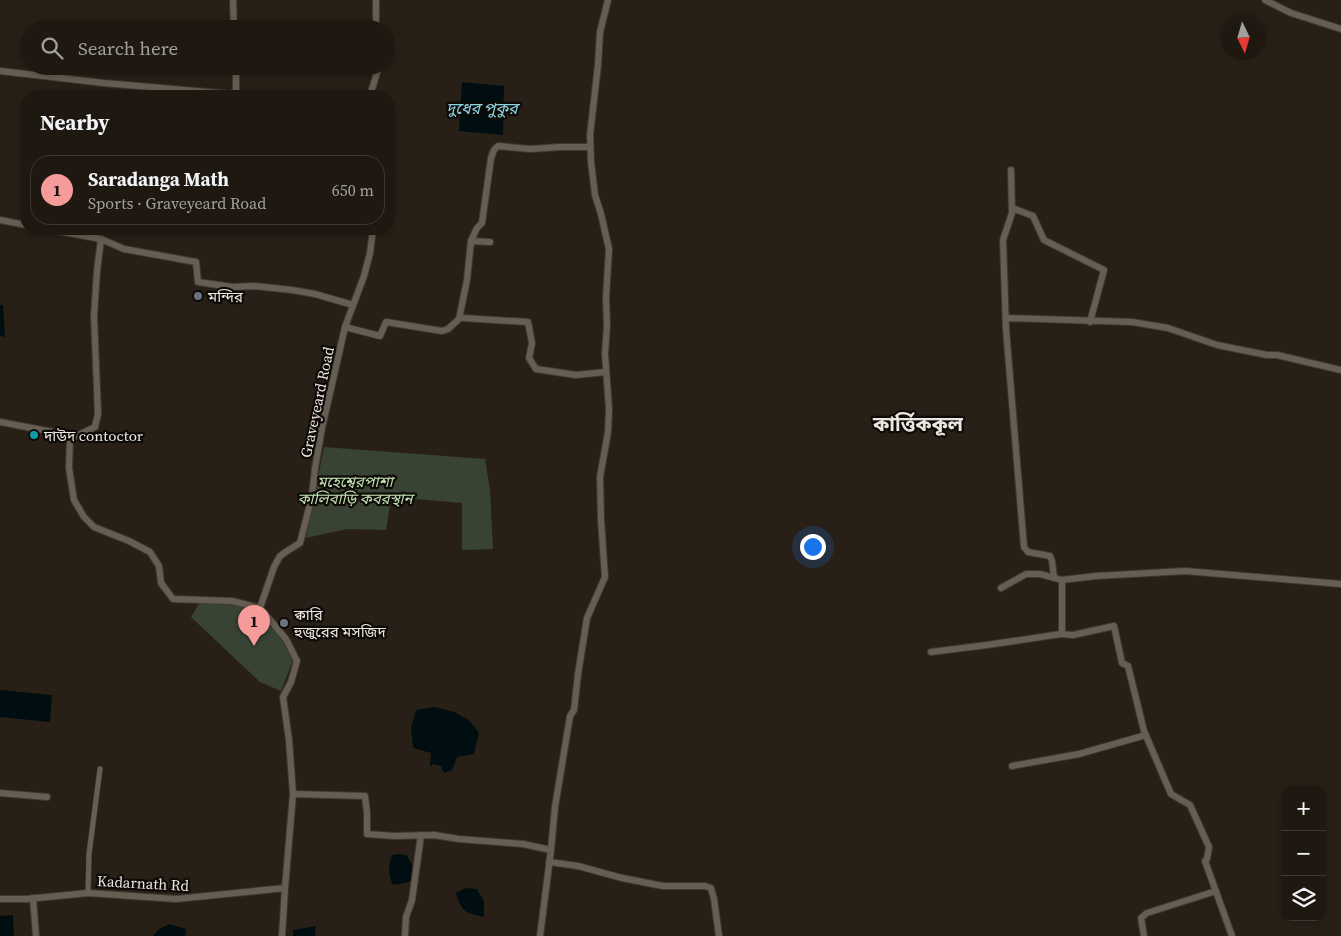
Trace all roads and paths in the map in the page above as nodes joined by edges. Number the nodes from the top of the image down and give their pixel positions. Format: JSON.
{"nodes":[{"id":1,"x":233,"y":0,"type":"edge"},
{"id":2,"x":376,"y":0,"type":"edge"},
{"id":3,"x":608,"y":0,"type":"edge"},
{"id":4,"x":1265,"y":0,"type":"edge"},
{"id":5,"x":234,"y":20,"type":"edge"},
{"id":6,"x":376,"y":20,"type":"edge"},
{"id":7,"x":1341,"y":29,"type":"edge"},
{"id":8,"x":0,"y":71,"type":"edge"},
{"id":9,"x":20,"y":73,"type":"edge"},
{"id":10,"x":35,"y":75,"type":"edge"},
{"id":11,"x":236,"y":75,"type":"edge"},
{"id":12,"x":376,"y":75,"type":"edge"},
{"id":13,"x":184,"y":90,"type":"edge"},
{"id":14,"x":236,"y":90,"type":"edge"},
{"id":15,"x":372,"y":90,"type":"edge"},
{"id":16,"x":590,"y":147,"type":"junction"},
{"id":17,"x":1011,"y":170,"type":"dead end"},
{"id":18,"x":1012,"y":208,"type":"junction"},
{"id":19,"x":0,"y":220,"type":"edge"},
{"id":20,"x":20,"y":224,"type":"edge"},
{"id":21,"x":78,"y":235,"type":"edge"},
{"id":22,"x":372,"y":235,"type":"edge"},
{"id":23,"x":101,"y":239,"type":"junction"},
{"id":24,"x":471,"y":240,"type":"junction"},
{"id":25,"x":490,"y":242,"type":"dead end"},
{"id":26,"x":353,"y":305,"type":"junction"},
{"id":27,"x":463,"y":318,"type":"dead end"},
{"id":28,"x":1006,"y":318,"type":"junction"},
{"id":29,"x":1090,"y":322,"type":"junction"},
{"id":30,"x":346,"y":327,"type":"junction"},
{"id":31,"x":1341,"y":370,"type":"edge"},
{"id":32,"x":606,"y":372,"type":"junction"},
{"id":33,"x":0,"y":422,"type":"edge"},
{"id":34,"x":70,"y":439,"type":"junction"},
{"id":35,"x":1054,"y":578,"type":"junction"},
{"id":36,"x":1062,"y":580,"type":"junction"},
{"id":37,"x":1341,"y":584,"type":"edge"},
{"id":38,"x":1001,"y":588,"type":"dead end"},
{"id":39,"x":260,"y":608,"type":"junction"},
{"id":40,"x":1061,"y":634,"type":"junction"},
{"id":41,"x":931,"y":652,"type":"dead end"},
{"id":42,"x":1146,"y":735,"type":"junction"},
{"id":43,"x":1012,"y":766,"type":"dead end"},
{"id":44,"x":100,"y":769,"type":"dead end"},
{"id":45,"x":0,"y":793,"type":"edge"},
{"id":46,"x":293,"y":794,"type":"junction"},
{"id":47,"x":47,"y":797,"type":"dead end"},
{"id":48,"x":421,"y":835,"type":"junction"},
{"id":49,"x":551,"y":850,"type":"junction"},
{"id":50,"x":549,"y":862,"type":"junction"},
{"id":51,"x":285,"y":888,"type":"junction"},
{"id":52,"x":1216,"y":891,"type":"junction"},
{"id":53,"x":88,"y":893,"type":"junction"},
{"id":54,"x":33,"y":898,"type":"junction"},
{"id":55,"x":0,"y":900,"type":"edge"},
{"id":56,"x":36,"y":936,"type":"edge"},
{"id":57,"x":282,"y":936,"type":"edge"},
{"id":58,"x":405,"y":936,"type":"edge"},
{"id":59,"x":540,"y":936,"type":"edge"},
{"id":60,"x":719,"y":936,"type":"edge"},
{"id":61,"x":1144,"y":936,"type":"edge"},
{"id":62,"x":1232,"y":936,"type":"edge"}],
"edges":[{"from":1,"to":5,"type":"street"},
{"from":2,"to":6,"type":"street"},
{"from":3,"to":16,"type":"street"},
{"from":4,"to":7,"type":"street"},
{"from":8,"to":9,"type":"street"},
{"from":10,"to":13,"type":"street"},
{"from":11,"to":14,"type":"street"},
{"from":12,"to":15,"type":"street"},
{"from":16,"to":24,"type":"street"},
{"from":16,"to":32,"type":"street"},
{"from":17,"to":18,"type":"street"},
{"from":18,"to":28,"type":"street"},
{"from":18,"to":29,"type":"street"},
{"from":19,"to":20,"type":"street"},
{"from":21,"to":23,"type":"street"},
{"from":22,"to":26,"type":"street","name":"Graveyeard Road"},
{"from":23,"to":26,"type":"street"},
{"from":23,"to":34,"type":"street"},
{"from":24,"to":25,"type":"street"},
{"from":24,"to":30,"type":"street"},
{"from":26,"to":30,"type":"street","name":"Graveyeard Road"},
{"from":27,"to":32,"type":"street"},
{"from":28,"to":29,"type":"street"},
{"from":28,"to":35,"type":"street"},
{"from":29,"to":31,"type":"street"},
{"from":30,"to":39,"type":"street","name":"Graveyeard Road"},
{"from":32,"to":49,"type":"street"},
{"from":33,"to":34,"type":"street"},
{"from":34,"to":39,"type":"street"},
{"from":35,"to":36,"type":"street"},
{"from":35,"to":38,"type":"street"},
{"from":36,"to":37,"type":"street"},
{"from":36,"to":40,"type":"street"},
{"from":39,"to":46,"type":"street"},
{"from":40,"to":41,"type":"street"},
{"from":40,"to":42,"type":"street"},
{"from":42,"to":43,"type":"street"},
{"from":42,"to":52,"type":"street"},
{"from":44,"to":53,"type":"street"},
{"from":45,"to":47,"type":"street"},
{"from":46,"to":48,"type":"street"},
{"from":46,"to":51,"type":"street"},
{"from":48,"to":49,"type":"street"},
{"from":48,"to":58,"type":"street"},
{"from":49,"to":50,"type":"street"},
{"from":50,"to":59,"type":"street"},
{"from":50,"to":60,"type":"street"},
{"from":51,"to":53,"type":"street","name":"Kadarnath Rd"},
{"from":51,"to":57,"type":"street"},
{"from":52,"to":61,"type":"street"},
{"from":52,"to":62,"type":"street"},
{"from":53,"to":54,"type":"street","name":"Kadarnath Rd"},
{"from":54,"to":55,"type":"street","name":"Kadarnath Rd"},
{"from":54,"to":56,"type":"street"}]}
